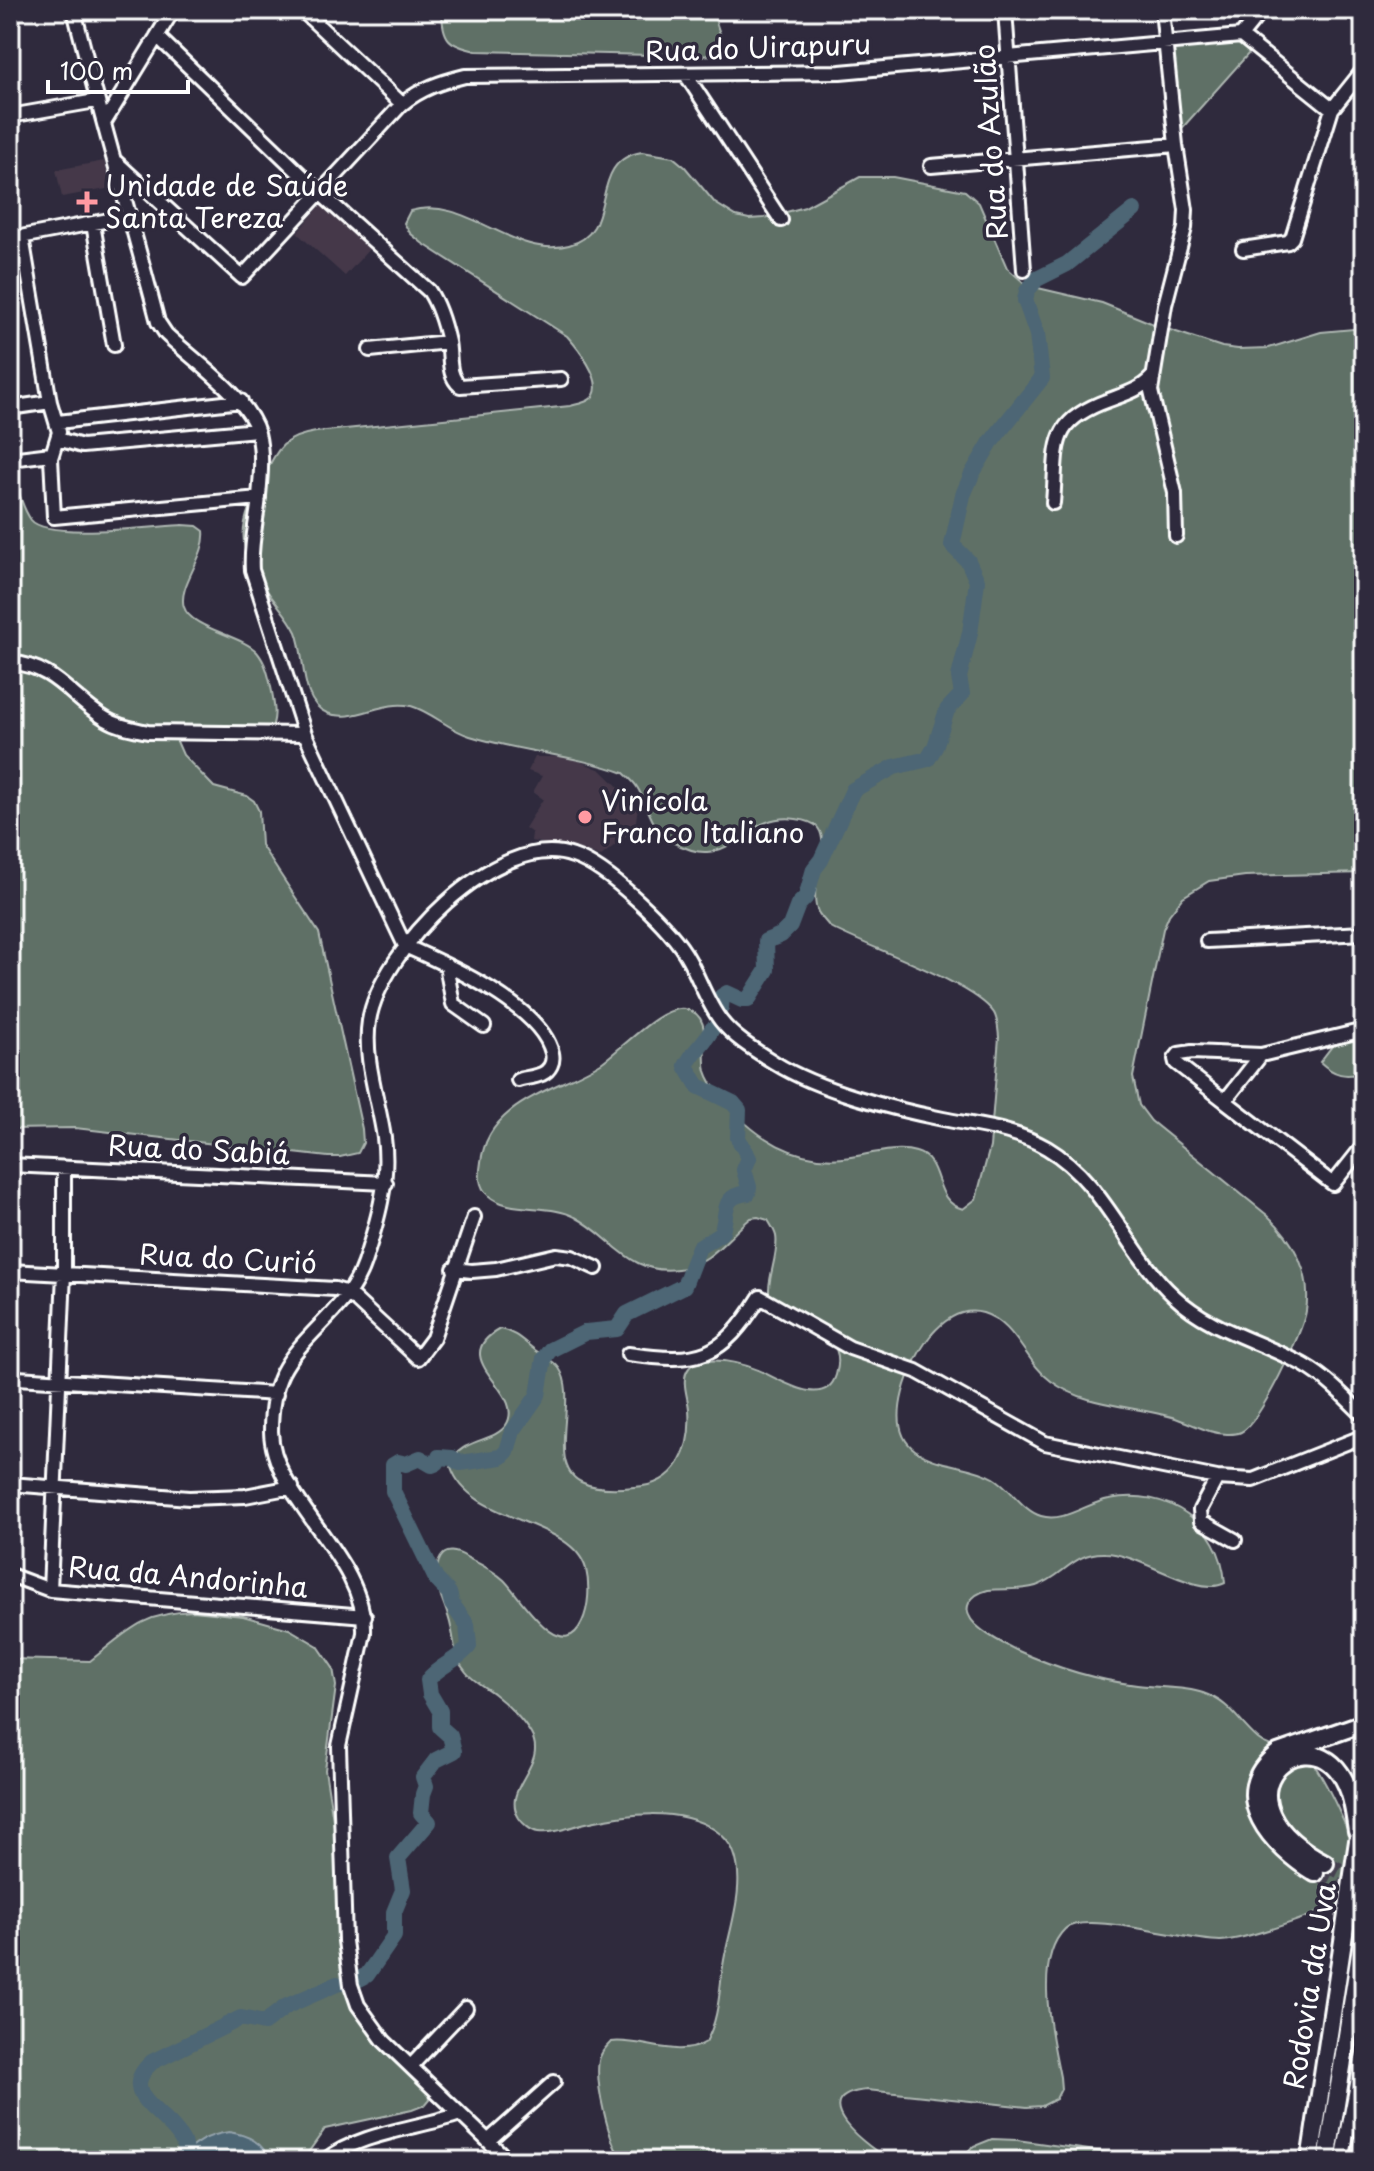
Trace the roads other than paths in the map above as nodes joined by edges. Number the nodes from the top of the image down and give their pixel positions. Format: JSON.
{"nodes":[{"id":1,"x":74,"y":10,"type":"edge"},
{"id":2,"x":173,"y":10,"type":"edge"},
{"id":3,"x":1005,"y":10,"type":"edge"},
{"id":4,"x":1162,"y":10,"type":"edge"},
{"id":5,"x":1262,"y":10,"type":"edge"},
{"id":6,"x":305,"y":13,"type":"dead end"},
{"id":7,"x":157,"y":36,"type":"junction"},
{"id":8,"x":1241,"y":36,"type":"junction"},
{"id":9,"x":1166,"y":43,"type":"junction"},
{"id":10,"x":1009,"y":56,"type":"junction"},
{"id":11,"x":1364,"y":69,"type":"edge"},
{"id":12,"x":686,"y":75,"type":"junction"},
{"id":13,"x":96,"y":101,"type":"junction"},
{"id":14,"x":402,"y":104,"type":"junction"},
{"id":15,"x":1332,"y":109,"type":"junction"},
{"id":16,"x":10,"y":116,"type":"edge"},
{"id":17,"x":104,"y":123,"type":"junction"},
{"id":18,"x":1176,"y":145,"type":"junction"},
{"id":19,"x":1017,"y":159,"type":"junction"},
{"id":20,"x":116,"y":162,"type":"junction"},
{"id":21,"x":931,"y":166,"type":"dead end"},
{"id":22,"x":319,"y":192,"type":"junction"},
{"id":23,"x":130,"y":216,"type":"junction"},
{"id":24,"x":781,"y":220,"type":"dead end"},
{"id":25,"x":93,"y":224,"type":"junction"},
{"id":26,"x":16,"y":238,"type":"edge"},
{"id":27,"x":1243,"y":249,"type":"dead end"},
{"id":28,"x":1024,"y":270,"type":"dead end"},
{"id":29,"x":448,"y":342,"type":"junction"},
{"id":30,"x":114,"y":345,"type":"dead end"},
{"id":31,"x":370,"y":350,"type":"dead end"},
{"id":32,"x":1152,"y":377,"type":"junction"},
{"id":33,"x":561,"y":379,"type":"dead end"},
{"id":34,"x":241,"y":401,"type":"junction"},
{"id":35,"x":50,"y":402,"type":"junction"},
{"id":36,"x":10,"y":408,"type":"edge"},
{"id":37,"x":58,"y":422,"type":"junction"},
{"id":38,"x":257,"y":430,"type":"junction"},
{"id":39,"x":58,"y":439,"type":"junction"},
{"id":40,"x":51,"y":454,"type":"junction"},
{"id":41,"x":10,"y":459,"type":"edge"},
{"id":42,"x":259,"y":498,"type":"junction"},
{"id":43,"x":1053,"y":503,"type":"dead end"},
{"id":44,"x":1176,"y":536,"type":"dead end"},
{"id":45,"x":10,"y":662,"type":"edge"},
{"id":46,"x":305,"y":734,"type":"junction"},
{"id":47,"x":1364,"y":933,"type":"edge"},
{"id":48,"x":1207,"y":941,"type":"dead end"},
{"id":49,"x":405,"y":946,"type":"junction"},
{"id":50,"x":446,"y":965,"type":"junction"},
{"id":51,"x":484,"y":1026,"type":"dead end"},
{"id":52,"x":1364,"y":1030,"type":"edge"},
{"id":53,"x":1261,"y":1055,"type":"junction"},
{"id":54,"x":518,"y":1080,"type":"dead end"},
{"id":55,"x":1225,"y":1101,"type":"junction"},
{"id":56,"x":1364,"y":1145,"type":"edge"},
{"id":57,"x":10,"y":1165,"type":"edge"},
{"id":58,"x":64,"y":1168,"type":"junction"},
{"id":59,"x":386,"y":1183,"type":"junction"},
{"id":60,"x":474,"y":1217,"type":"dead end"},
{"id":61,"x":596,"y":1268,"type":"dead end"},
{"id":62,"x":454,"y":1269,"type":"junction"},
{"id":63,"x":10,"y":1271,"type":"edge"},
{"id":64,"x":64,"y":1273,"type":"junction"},
{"id":65,"x":348,"y":1293,"type":"junction"},
{"id":66,"x":628,"y":1354,"type":"dead end"},
{"id":67,"x":17,"y":1378,"type":"dead end"},
{"id":68,"x":59,"y":1381,"type":"junction"},
{"id":69,"x":276,"y":1394,"type":"junction"},
{"id":70,"x":1364,"y":1416,"type":"edge"},
{"id":71,"x":1364,"y":1436,"type":"edge"},
{"id":72,"x":1217,"y":1478,"type":"junction"},
{"id":73,"x":10,"y":1484,"type":"edge"},
{"id":74,"x":54,"y":1487,"type":"junction"},
{"id":75,"x":292,"y":1487,"type":"junction"},
{"id":76,"x":1235,"y":1540,"type":"dead end"},
{"id":77,"x":10,"y":1575,"type":"edge"},
{"id":78,"x":50,"y":1590,"type":"junction"},
{"id":79,"x":365,"y":1616,"type":"junction"},
{"id":80,"x":1364,"y":1723,"type":"edge"},
{"id":81,"x":1364,"y":1819,"type":"edge"},
{"id":82,"x":1358,"y":1841,"type":"junction"},
{"id":83,"x":1364,"y":1929,"type":"edge"},
{"id":84,"x":466,"y":2008,"type":"dead end"},
{"id":85,"x":1364,"y":2048,"type":"edge"},
{"id":86,"x":411,"y":2066,"type":"junction"},
{"id":87,"x":554,"y":2082,"type":"dead end"},
{"id":88,"x":460,"y":2114,"type":"junction"},
{"id":89,"x":1364,"y":2126,"type":"edge"},
{"id":90,"x":1347,"y":2135,"type":"junction"},
{"id":91,"x":488,"y":2141,"type":"junction"},
{"id":92,"x":324,"y":2161,"type":"edge"},
{"id":93,"x":509,"y":2161,"type":"edge"},
{"id":94,"x":1310,"y":2161,"type":"edge"},
{"id":95,"x":1327,"y":2161,"type":"edge"},
{"id":96,"x":1342,"y":2161,"type":"edge"}],
"edges":[{"from":1,"to":13,"type":"street"},
{"from":2,"to":7,"type":"street"},
{"from":3,"to":10,"type":"street","name":"Rua do Azulão"},
{"from":4,"to":9,"type":"street"},
{"from":5,"to":8,"type":"street"},
{"from":6,"to":14,"type":"street"},
{"from":7,"to":17,"type":"street"},
{"from":7,"to":22,"type":"street"},
{"from":8,"to":9,"type":"street","name":"Rua do Uirapuru"},
{"from":8,"to":15,"type":"street"},
{"from":9,"to":10,"type":"street","name":"Rua do Uirapuru"},
{"from":9,"to":18,"type":"street"},
{"from":10,"to":12,"type":"street","name":"Rua do Uirapuru"},
{"from":10,"to":19,"type":"street","name":"Rua do Azulão"},
{"from":11,"to":15,"type":"street"},
{"from":12,"to":14,"type":"street","name":"Rua do Uirapuru"},
{"from":12,"to":24,"type":"street"},
{"from":13,"to":16,"type":"street"},
{"from":13,"to":17,"type":"street"},
{"from":14,"to":22,"type":"street","name":"Rua do Uirapuru"},
{"from":15,"to":27,"type":"street"},
{"from":17,"to":20,"type":"street"},
{"from":18,"to":19,"type":"street"},
{"from":18,"to":32,"type":"street"},
{"from":19,"to":21,"type":"street"},
{"from":19,"to":28,"type":"street","name":"Rua do Azulão"},
{"from":20,"to":22,"type":"street","name":"Rua do Uirapuru"},
{"from":20,"to":23,"type":"street"},
{"from":22,"to":29,"type":"street"},
{"from":23,"to":25,"type":"street"},
{"from":23,"to":34,"type":"street"},
{"from":25,"to":26,"type":"street"},
{"from":25,"to":30,"type":"street"},
{"from":26,"to":35,"type":"street"},
{"from":29,"to":31,"type":"street"},
{"from":29,"to":33,"type":"street"},
{"from":32,"to":43,"type":"street"},
{"from":32,"to":44,"type":"street"},
{"from":34,"to":37,"type":"street"},
{"from":34,"to":38,"type":"street"},
{"from":35,"to":36,"type":"street"},
{"from":35,"to":37,"type":"street"},
{"from":37,"to":39,"type":"street"},
{"from":38,"to":39,"type":"street"},
{"from":38,"to":42,"type":"street"},
{"from":39,"to":40,"type":"street"},
{"from":40,"to":41,"type":"street"},
{"from":40,"to":42,"type":"street"},
{"from":42,"to":46,"type":"street"},
{"from":45,"to":46,"type":"street"},
{"from":46,"to":49,"type":"street"},
{"from":47,"to":48,"type":"street"},
{"from":49,"to":50,"type":"street"},
{"from":49,"to":59,"type":"street"},
{"from":49,"to":70,"type":"street"},
{"from":50,"to":51,"type":"street"},
{"from":50,"to":54,"type":"street"},
{"from":52,"to":53,"type":"street"},
{"from":53,"to":55,"type":"street"},
{"from":53,"to":55,"type":"street"},
{"from":55,"to":56,"type":"street"},
{"from":57,"to":58,"type":"street","name":"Rua do Sabiá"},
{"from":58,"to":59,"type":"street","name":"Rua do Sabiá"},
{"from":58,"to":64,"type":"street"},
{"from":59,"to":65,"type":"street"},
{"from":60,"to":62,"type":"street"},
{"from":61,"to":62,"type":"street"},
{"from":62,"to":65,"type":"street","name":"Rua do Curió"},
{"from":63,"to":64,"type":"street","name":"Rua do Curió"},
{"from":64,"to":65,"type":"street","name":"Rua do Curió"},
{"from":64,"to":68,"type":"street"},
{"from":65,"to":69,"type":"street"},
{"from":66,"to":72,"type":"street"},
{"from":67,"to":68,"type":"street"},
{"from":68,"to":69,"type":"street"},
{"from":68,"to":74,"type":"street"},
{"from":69,"to":75,"type":"street"},
{"from":71,"to":72,"type":"street"},
{"from":72,"to":76,"type":"street"},
{"from":73,"to":74,"type":"street"},
{"from":74,"to":75,"type":"street"},
{"from":74,"to":78,"type":"street"},
{"from":75,"to":79,"type":"street"},
{"from":77,"to":78,"type":"street","name":"Rua da Andorinha"},
{"from":78,"to":79,"type":"street","name":"Rua da Andorinha"},
{"from":79,"to":86,"type":"street"},
{"from":80,"to":82,"type":"main road"},
{"from":81,"to":82,"type":"main road","name":"Rodovia da Uva"},
{"from":82,"to":94,"type":"main road","name":"Rodovia da Uva"},
{"from":83,"to":95,"type":"main road","name":"Rodovia da Uva"},
{"from":84,"to":86,"type":"street"},
{"from":85,"to":90,"type":"street"},
{"from":86,"to":88,"type":"street"},
{"from":87,"to":91,"type":"street"},
{"from":88,"to":91,"type":"street"},
{"from":88,"to":92,"type":"street"},
{"from":89,"to":90,"type":"street"},
{"from":90,"to":96,"type":"street"},
{"from":91,"to":93,"type":"street"}]}
